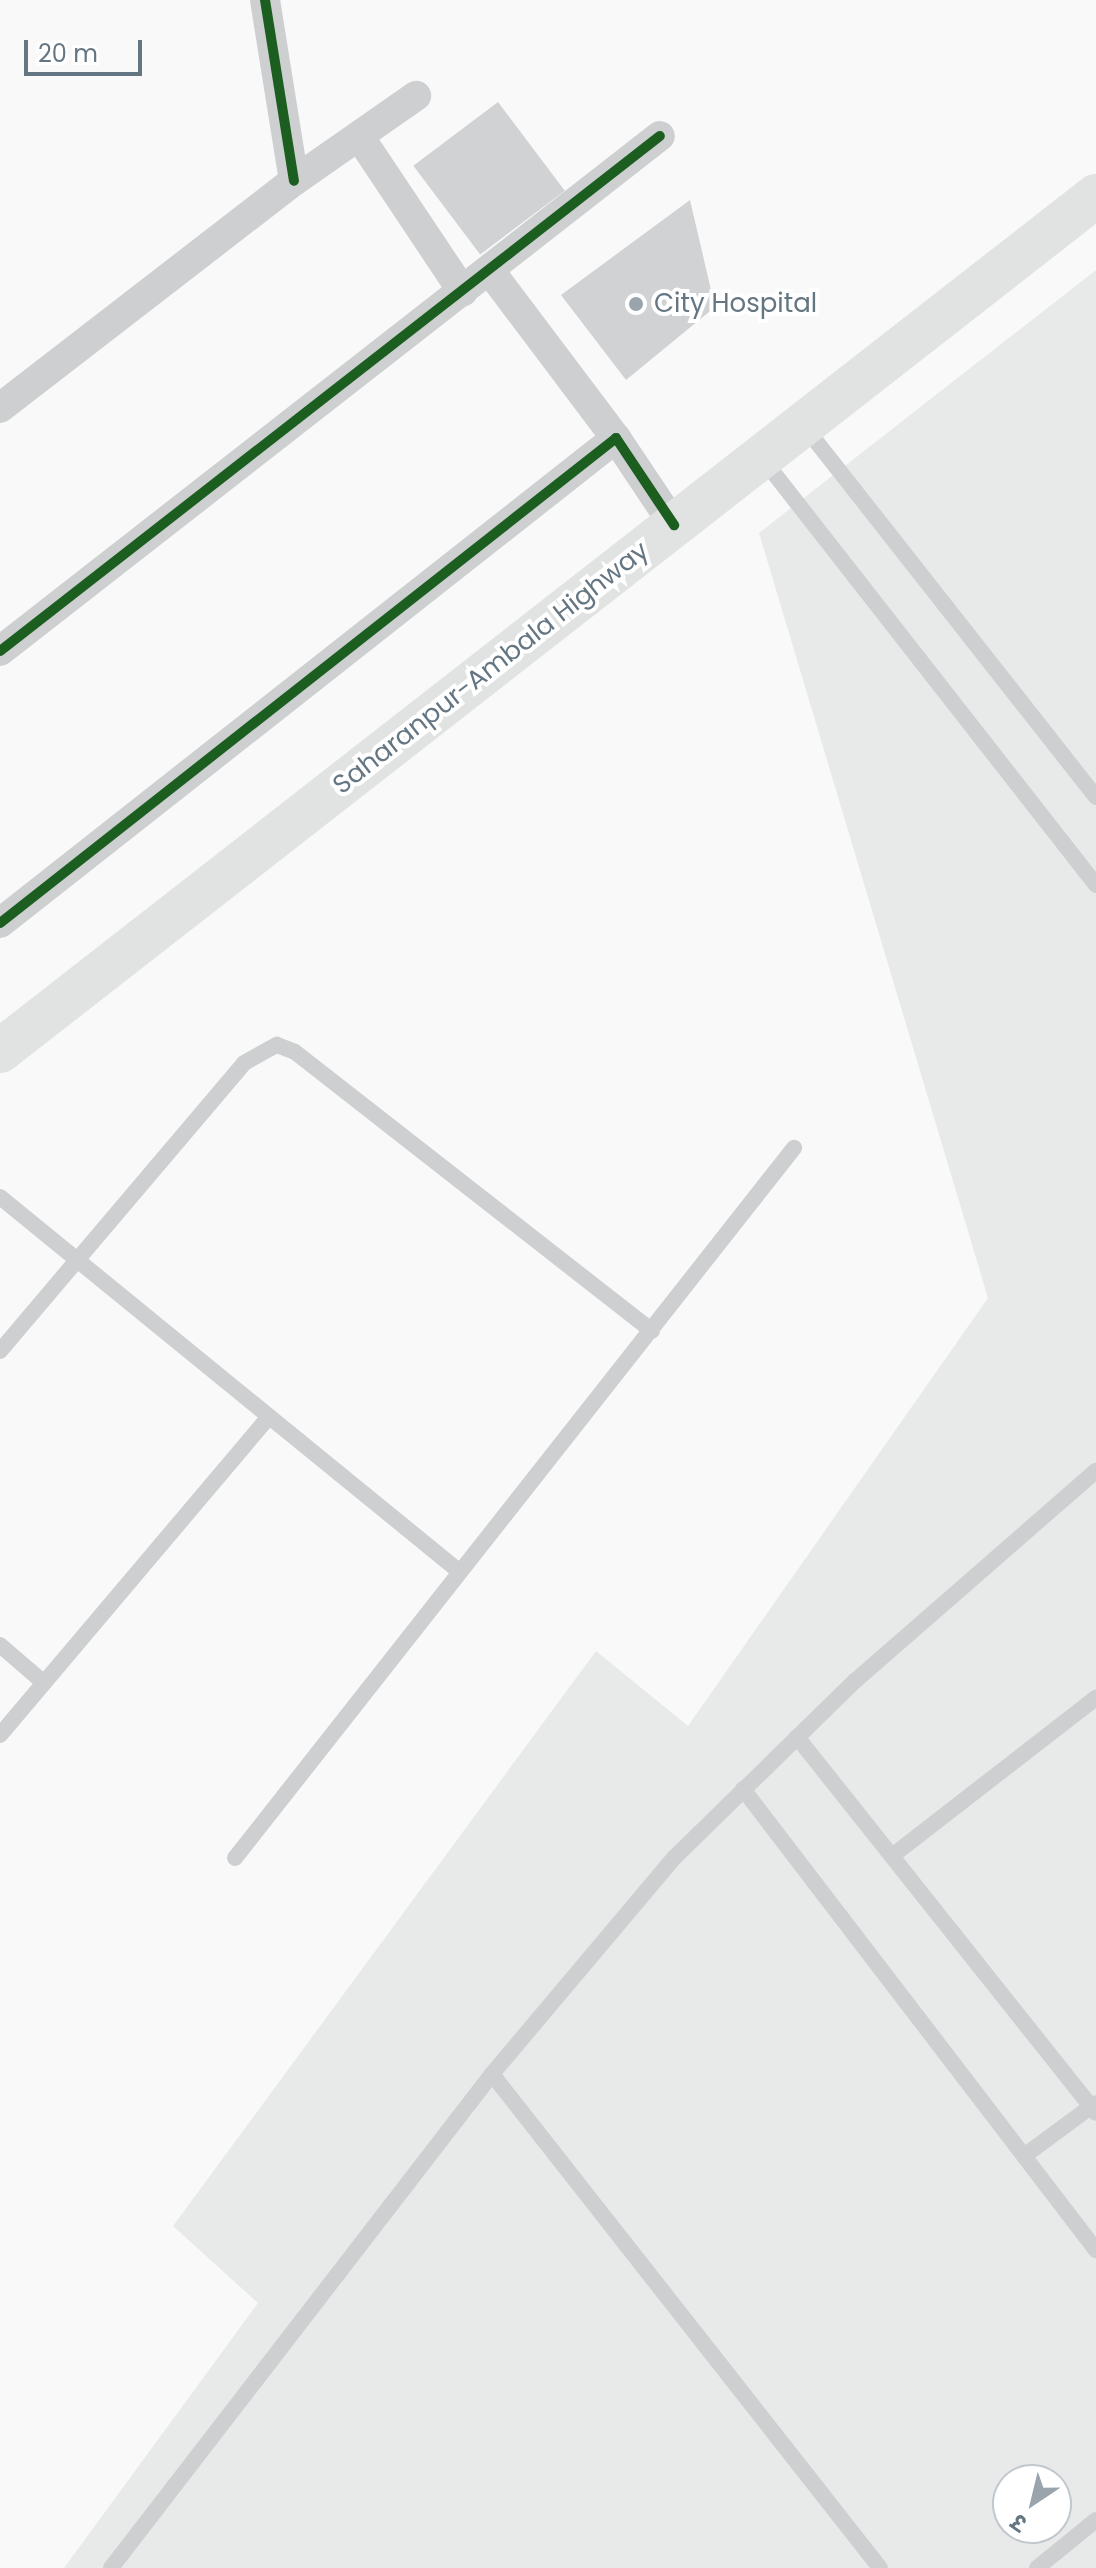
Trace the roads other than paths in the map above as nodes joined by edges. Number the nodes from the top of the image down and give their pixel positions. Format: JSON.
{"nodes":[{"id":1,"x":265,"y":0,"type":"edge"},
{"id":2,"x":416,"y":96,"type":"dead end"},
{"id":3,"x":359,"y":136,"type":"junction"},
{"id":4,"x":660,"y":136,"type":"dead end"},
{"id":5,"x":294,"y":181,"type":"junction"},
{"id":6,"x":1096,"y":196,"type":"edge"},
{"id":7,"x":490,"y":271,"type":"junction"},
{"id":8,"x":463,"y":292,"type":"junction"},
{"id":9,"x":0,"y":408,"type":"edge"},
{"id":10,"x":803,"y":425,"type":"junction"},
{"id":11,"x":616,"y":438,"type":"junction"},
{"id":12,"x":762,"y":457,"type":"junction"},
{"id":13,"x":674,"y":525,"type":"junction"},
{"id":14,"x":0,"y":651,"type":"edge"},
{"id":15,"x":1096,"y":797,"type":"edge"},
{"id":16,"x":1096,"y":885,"type":"edge"},
{"id":17,"x":0,"y":923,"type":"edge"},
{"id":18,"x":0,"y":1051,"type":"edge"},
{"id":19,"x":794,"y":1148,"type":"dead end"},
{"id":20,"x":0,"y":1197,"type":"edge"},
{"id":21,"x":75,"y":1259,"type":"junction"},
{"id":22,"x":652,"y":1331,"type":"junction"},
{"id":23,"x":0,"y":1351,"type":"edge"},
{"id":24,"x":269,"y":1417,"type":"junction"},
{"id":25,"x":1096,"y":1471,"type":"edge"},
{"id":26,"x":460,"y":1572,"type":"junction"},
{"id":27,"x":0,"y":1645,"type":"edge"},
{"id":28,"x":44,"y":1683,"type":"junction"},
{"id":29,"x":1096,"y":1698,"type":"edge"},
{"id":30,"x":0,"y":1735,"type":"edge"},
{"id":31,"x":797,"y":1737,"type":"junction"},
{"id":32,"x":743,"y":1789,"type":"junction"},
{"id":33,"x":892,"y":1856,"type":"junction"},
{"id":34,"x":235,"y":1858,"type":"dead end"},
{"id":35,"x":492,"y":2074,"type":"junction"},
{"id":36,"x":1094,"y":2107,"type":"edge"},
{"id":37,"x":1024,"y":2156,"type":"junction"},
{"id":38,"x":1096,"y":2250,"type":"edge"},
{"id":39,"x":1096,"y":2520,"type":"edge"},
{"id":40,"x":111,"y":2568,"type":"edge"},
{"id":41,"x":880,"y":2568,"type":"edge"},
{"id":42,"x":1037,"y":2568,"type":"edge"}],
"edges":[{"from":1,"to":5,"type":"street"},
{"from":2,"to":3,"type":"street"},
{"from":3,"to":5,"type":"street"},
{"from":3,"to":8,"type":"street"},
{"from":4,"to":7,"type":"street"},
{"from":5,"to":9,"type":"street"},
{"from":6,"to":10,"type":"main road","name":"Saharanpur-Ambala Highway"},
{"from":7,"to":8,"type":"street"},
{"from":7,"to":11,"type":"street"},
{"from":8,"to":14,"type":"street"},
{"from":10,"to":12,"type":"main road","name":"Saharanpur-Ambala Highway"},
{"from":10,"to":15,"type":"lane"},
{"from":11,"to":13,"type":"street"},
{"from":11,"to":17,"type":"street"},
{"from":12,"to":13,"type":"main road","name":"Saharanpur-Ambala Highway"},
{"from":12,"to":16,"type":"lane"},
{"from":13,"to":18,"type":"main road","name":"Saharanpur-Ambala Highway"},
{"from":19,"to":22,"type":"lane"},
{"from":20,"to":21,"type":"lane"},
{"from":21,"to":22,"type":"lane"},
{"from":21,"to":23,"type":"lane"},
{"from":21,"to":24,"type":"lane"},
{"from":22,"to":26,"type":"lane"},
{"from":24,"to":26,"type":"lane"},
{"from":24,"to":28,"type":"lane"},
{"from":25,"to":31,"type":"lane"},
{"from":26,"to":34,"type":"lane"},
{"from":27,"to":28,"type":"lane"},
{"from":28,"to":30,"type":"lane"},
{"from":29,"to":33,"type":"lane"},
{"from":31,"to":32,"type":"lane"},
{"from":31,"to":33,"type":"lane"},
{"from":32,"to":35,"type":"lane"},
{"from":32,"to":37,"type":"lane"},
{"from":33,"to":36,"type":"lane"},
{"from":35,"to":40,"type":"lane"},
{"from":35,"to":41,"type":"lane"},
{"from":36,"to":37,"type":"lane"},
{"from":37,"to":38,"type":"lane"},
{"from":39,"to":42,"type":"lane"}]}
